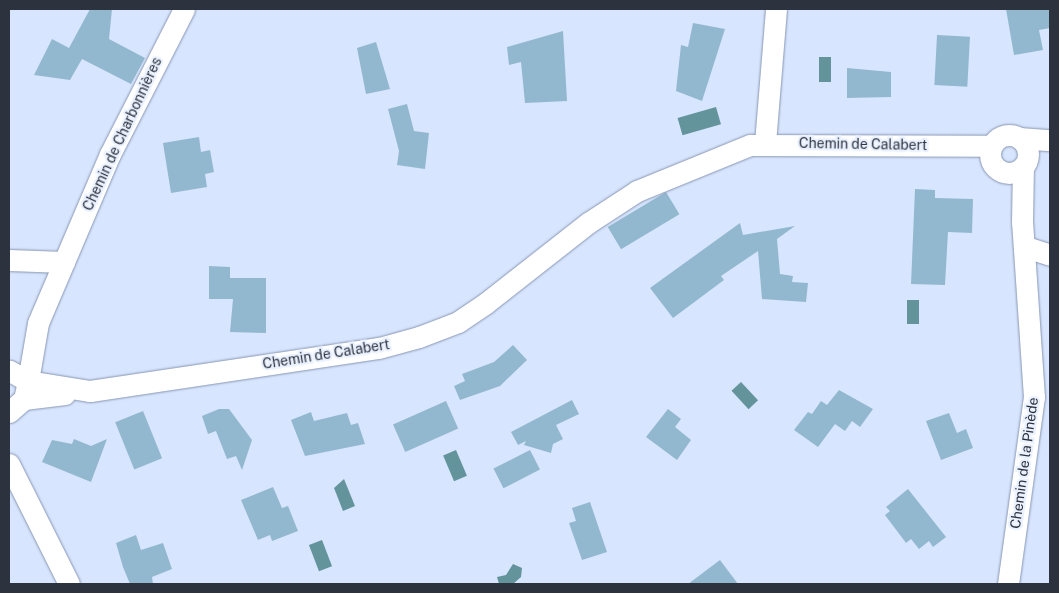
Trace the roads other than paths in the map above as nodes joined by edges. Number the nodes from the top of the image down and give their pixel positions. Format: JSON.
{"nodes":[{"id":1,"x":184,"y":9,"type":"edge"},
{"id":2,"x":776,"y":9,"type":"edge"},
{"id":3,"x":1019,"y":138,"type":"junction"},
{"id":4,"x":766,"y":140,"type":"junction"},
{"id":5,"x":1050,"y":140,"type":"edge"},
{"id":6,"x":1050,"y":149,"type":"edge"},
{"id":7,"x":990,"y":160,"type":"junction"},
{"id":8,"x":1025,"y":164,"type":"junction"},
{"id":9,"x":1022,"y":222,"type":"junction"},
{"id":10,"x":1026,"y":247,"type":"junction"},
{"id":11,"x":1050,"y":255,"type":"edge"},
{"id":12,"x":9,"y":260,"type":"edge"},
{"id":13,"x":64,"y":262,"type":"junction"},
{"id":14,"x":16,"y":387,"type":"edge"},
{"id":15,"x":9,"y":462,"type":"edge"},
{"id":16,"x":69,"y":584,"type":"edge"},
{"id":17,"x":1008,"y":584,"type":"edge"}],
"edges":[{"from":1,"to":13,"type":"street","name":"Chemin de Charbonnières"},
{"from":2,"to":4,"type":"street"},
{"from":3,"to":5,"type":"street"},
{"from":3,"to":7,"type":"street"},
{"from":3,"to":8,"type":"street"},
{"from":4,"to":7,"type":"street","name":"Chemin de Calabert"},
{"from":4,"to":14,"type":"street","name":"Chemin de Calabert"},
{"from":6,"to":8,"type":"street"},
{"from":7,"to":8,"type":"street"},
{"from":7,"to":9,"type":"street","name":"Chemin de la Pinède"},
{"from":8,"to":9,"type":"street","name":"Chemin de la Pinède"},
{"from":9,"to":10,"type":"street","name":"Chemin de la Pinède"},
{"from":10,"to":11,"type":"street"},
{"from":10,"to":17,"type":"street","name":"Chemin de la Pinède"},
{"from":12,"to":13,"type":"street"},
{"from":13,"to":14,"type":"street","name":"Chemin de Charbonnières"},
{"from":15,"to":16,"type":"street"}]}
